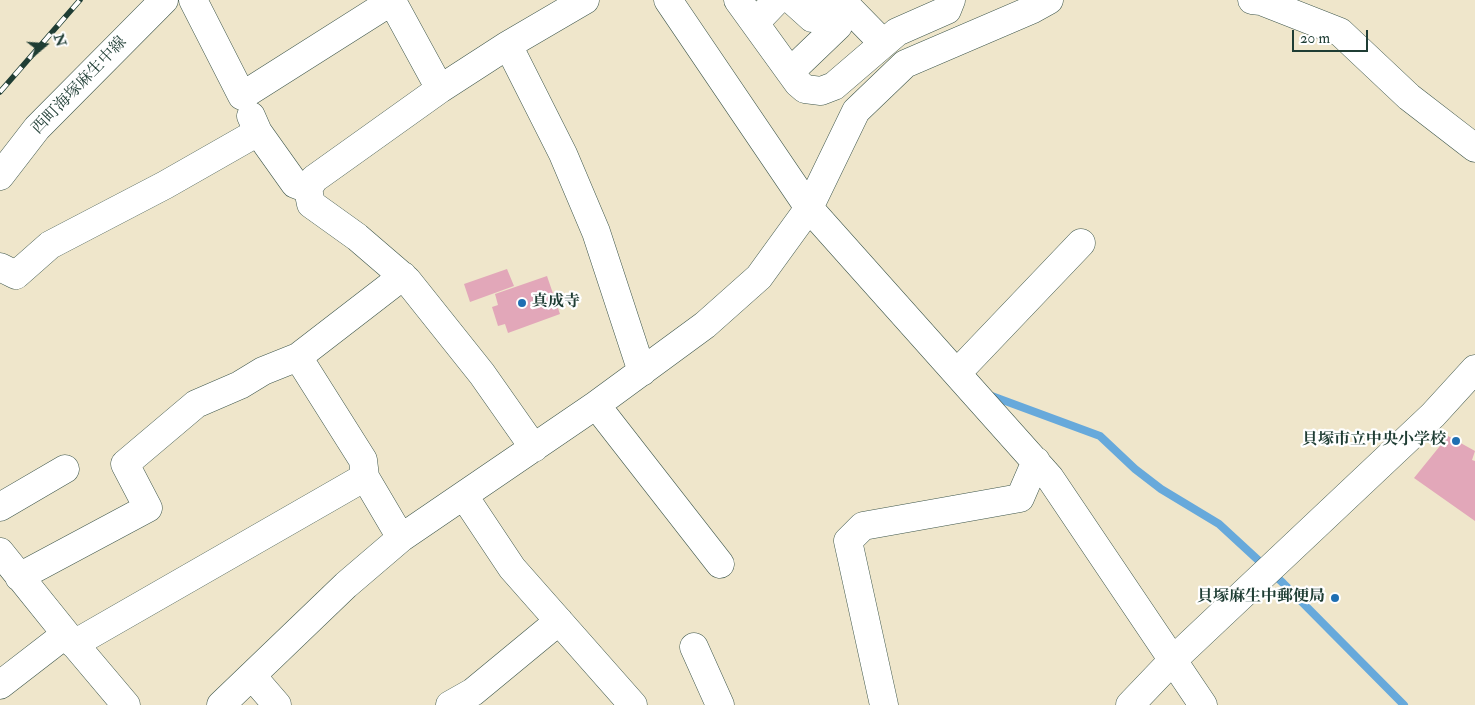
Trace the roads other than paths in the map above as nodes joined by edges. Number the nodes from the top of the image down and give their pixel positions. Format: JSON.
{"nodes":[{"id":1,"x":164,"y":0,"type":"edge"},
{"id":2,"x":193,"y":0,"type":"edge"},
{"id":3,"x":585,"y":0,"type":"edge"},
{"id":4,"x":668,"y":0,"type":"edge"},
{"id":5,"x":738,"y":0,"type":"edge"},
{"id":6,"x":777,"y":0,"type":"edge"},
{"id":7,"x":792,"y":0,"type":"edge"},
{"id":8,"x":830,"y":0,"type":"edge"},
{"id":9,"x":951,"y":0,"type":"edge"},
{"id":10,"x":1049,"y":0,"type":"edge"},
{"id":11,"x":1252,"y":0,"type":"edge"},
{"id":12,"x":840,"y":13,"type":"edge"},
{"id":13,"x":755,"y":23,"type":"junction"},
{"id":14,"x":883,"y":43,"type":"junction"},
{"id":15,"x":508,"y":45,"type":"junction"},
{"id":16,"x":790,"y":72,"type":"junction"},
{"id":17,"x":440,"y":88,"type":"junction"},
{"id":18,"x":242,"y":96,"type":"junction"},
{"id":19,"x":258,"y":132,"type":"junction"},
{"id":20,"x":1475,"y":148,"type":"edge"},
{"id":21,"x":0,"y":176,"type":"edge"},
{"id":22,"x":308,"y":189,"type":"junction"},
{"id":23,"x":810,"y":208,"type":"junction"},
{"id":24,"x":1081,"y":242,"type":"dead end"},
{"id":25,"x":0,"y":267,"type":"edge"},
{"id":26,"x":403,"y":276,"type":"junction"},
{"id":27,"x":298,"y":358,"type":"junction"},
{"id":28,"x":1475,"y":370,"type":"edge"},
{"id":29,"x":642,"y":372,"type":"junction"},
{"id":30,"x":957,"y":373,"type":"junction"},
{"id":31,"x":596,"y":405,"type":"junction"},
{"id":32,"x":534,"y":448,"type":"junction"},
{"id":33,"x":1036,"y":461,"type":"junction"},
{"id":34,"x":65,"y":469,"type":"dead end"},
{"id":35,"x":365,"y":477,"type":"junction"},
{"id":36,"x":464,"y":496,"type":"junction"},
{"id":37,"x":0,"y":507,"type":"edge"},
{"id":38,"x":401,"y":538,"type":"junction"},
{"id":39,"x":720,"y":564,"type":"dead end"},
{"id":40,"x":7,"y":566,"type":"edge"},
{"id":41,"x":560,"y":621,"type":"junction"},
{"id":42,"x":70,"y":639,"type":"junction"},
{"id":43,"x":694,"y":647,"type":"dead end"},
{"id":44,"x":1173,"y":660,"type":"junction"},
{"id":45,"x":252,"y":676,"type":"junction"},
{"id":46,"x":0,"y":685,"type":"edge"},
{"id":47,"x":126,"y":705,"type":"edge"},
{"id":48,"x":221,"y":705,"type":"edge"},
{"id":49,"x":277,"y":705,"type":"edge"},
{"id":50,"x":450,"y":705,"type":"edge"},
{"id":51,"x":634,"y":705,"type":"edge"},
{"id":52,"x":720,"y":705,"type":"edge"},
{"id":53,"x":884,"y":705,"type":"edge"},
{"id":54,"x":1130,"y":705,"type":"edge"},
{"id":55,"x":1203,"y":705,"type":"edge"}],
"edges":[{"from":1,"to":21,"type":"street","name":"西町海塚麻生中線"},
{"from":2,"to":18,"type":"street"},
{"from":3,"to":15,"type":"street"},
{"from":4,"to":23,"type":"street"},
{"from":5,"to":13,"type":"street"},
{"from":6,"to":13,"type":"street"},
{"from":7,"to":8,"type":"street"},
{"from":9,"to":14,"type":"street"},
{"from":10,"to":23,"type":"street"},
{"from":11,"to":20,"type":"street"},
{"from":12,"to":14,"type":"street"},
{"from":12,"to":16,"type":"street"},
{"from":13,"to":16,"type":"street"},
{"from":14,"to":16,"type":"street"},
{"from":15,"to":17,"type":"street"},
{"from":15,"to":29,"type":"street"},
{"from":17,"to":18,"type":"street"},
{"from":17,"to":22,"type":"street"},
{"from":18,"to":19,"type":"street"},
{"from":19,"to":22,"type":"street"},
{"from":19,"to":25,"type":"street"},
{"from":22,"to":26,"type":"street"},
{"from":23,"to":29,"type":"street"},
{"from":23,"to":30,"type":"street"},
{"from":24,"to":30,"type":"street"},
{"from":26,"to":27,"type":"street"},
{"from":26,"to":32,"type":"street"},
{"from":27,"to":35,"type":"street"},
{"from":27,"to":40,"type":"street"},
{"from":28,"to":44,"type":"street"},
{"from":29,"to":31,"type":"street"},
{"from":30,"to":33,"type":"street"},
{"from":31,"to":32,"type":"street"},
{"from":31,"to":39,"type":"street"},
{"from":32,"to":36,"type":"street"},
{"from":33,"to":44,"type":"street"},
{"from":33,"to":53,"type":"street"},
{"from":34,"to":37,"type":"street"},
{"from":35,"to":38,"type":"street"},
{"from":35,"to":42,"type":"street"},
{"from":36,"to":38,"type":"street"},
{"from":36,"to":41,"type":"street"},
{"from":38,"to":45,"type":"street"},
{"from":40,"to":42,"type":"street"},
{"from":41,"to":50,"type":"street"},
{"from":41,"to":51,"type":"street"},
{"from":42,"to":46,"type":"street"},
{"from":42,"to":47,"type":"street"},
{"from":43,"to":52,"type":"street"},
{"from":44,"to":54,"type":"street"},
{"from":44,"to":55,"type":"street"},
{"from":45,"to":48,"type":"street"},
{"from":45,"to":49,"type":"street"}]}
